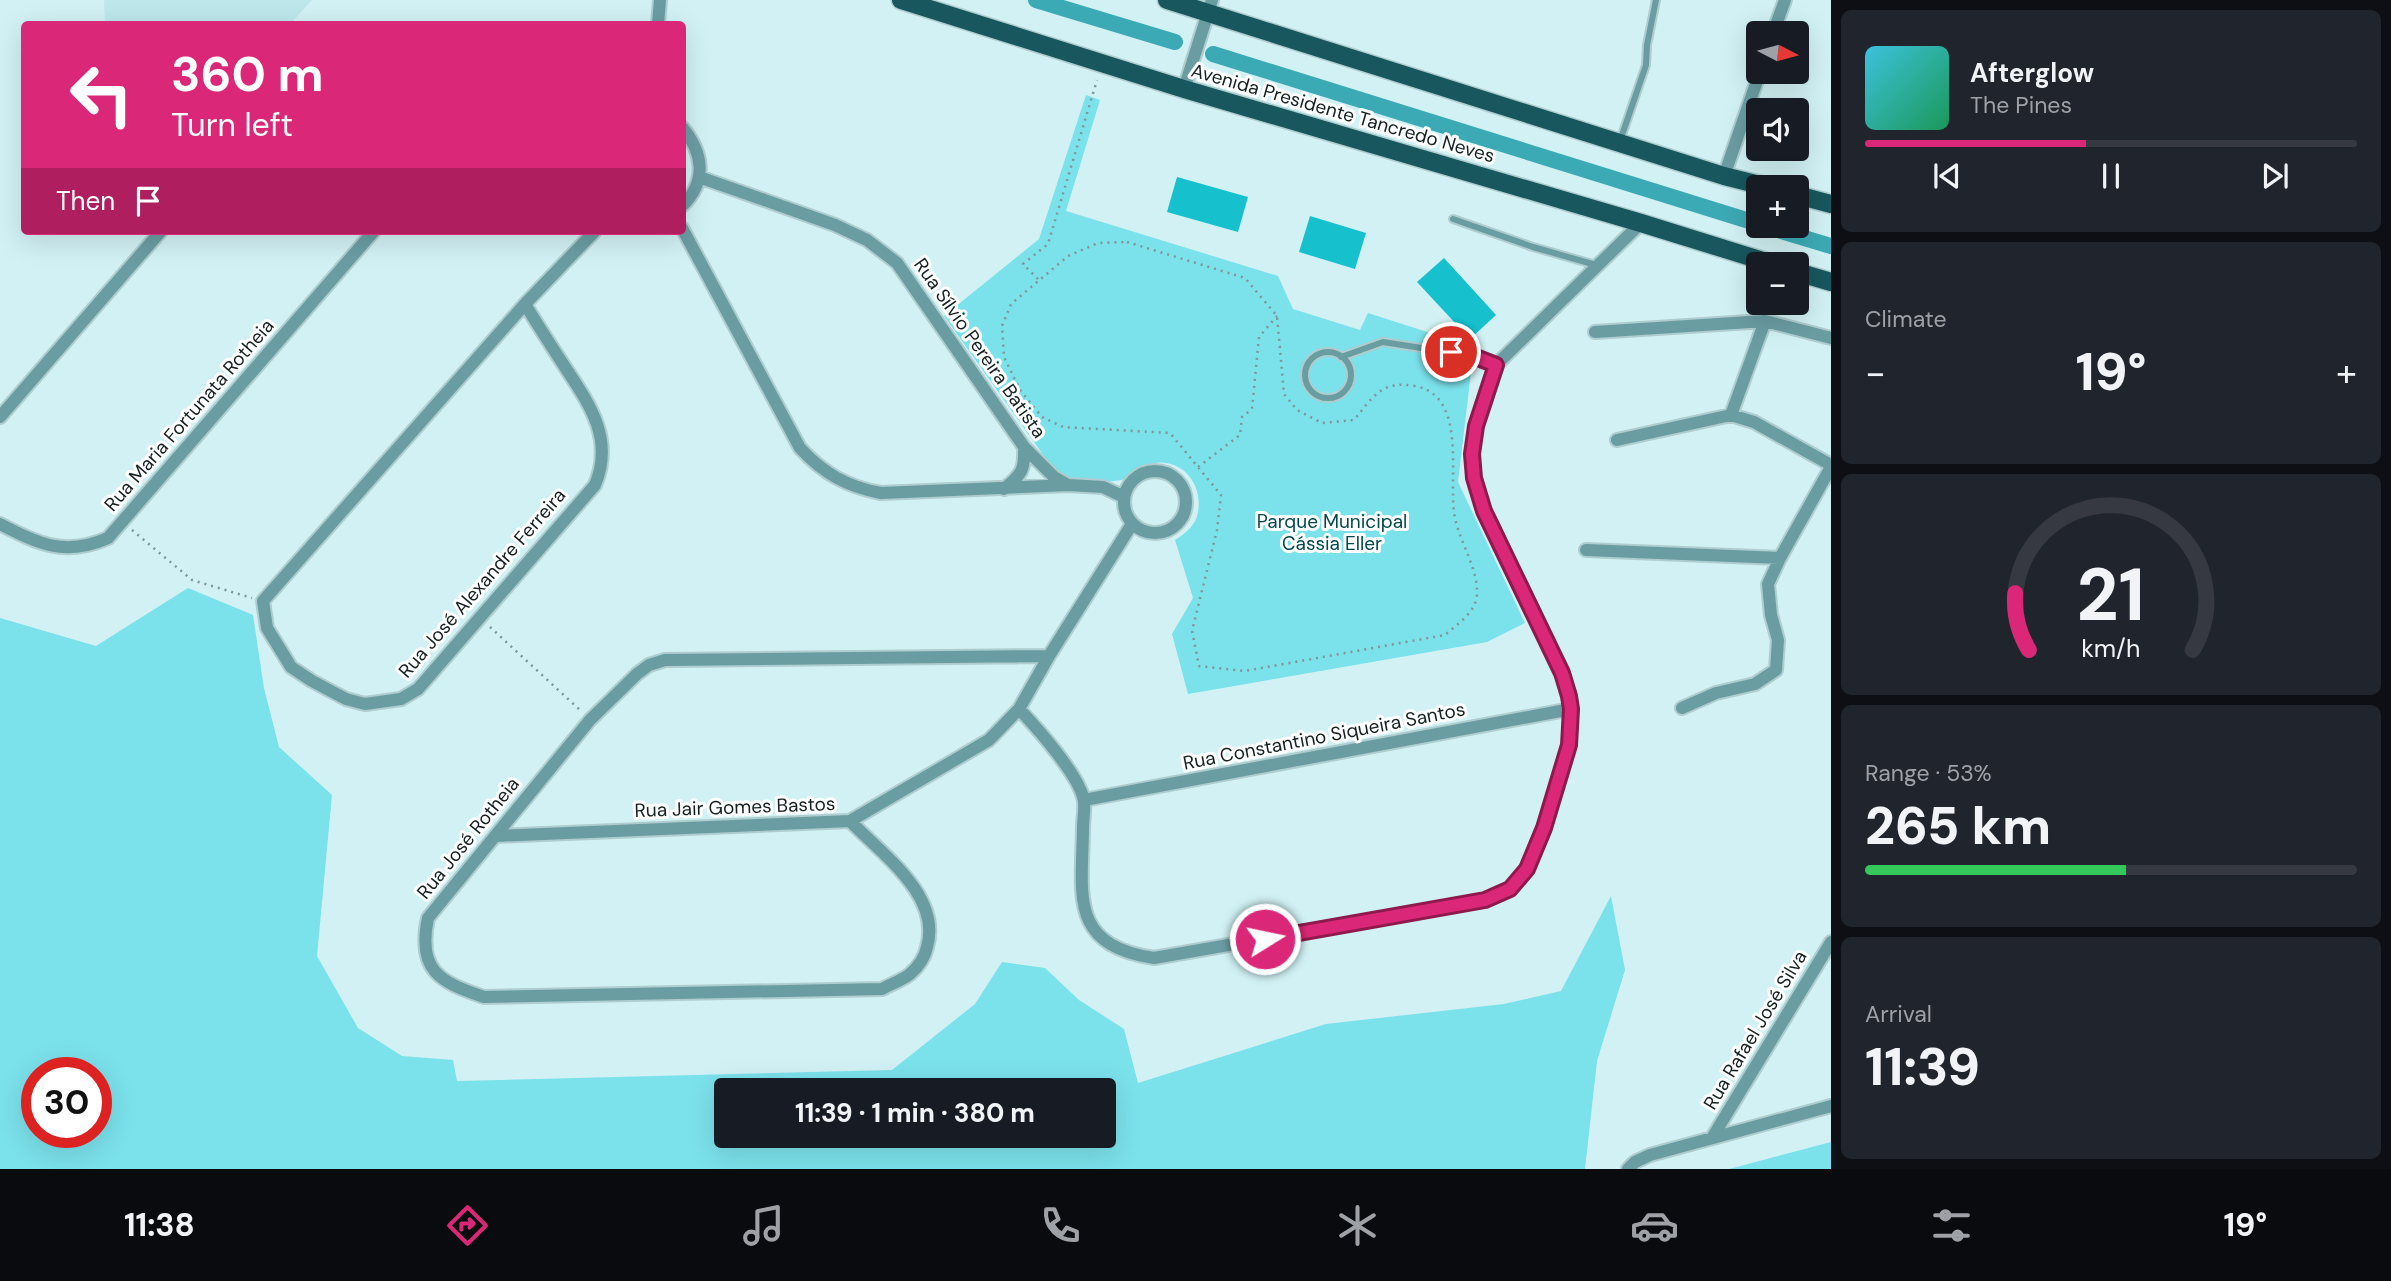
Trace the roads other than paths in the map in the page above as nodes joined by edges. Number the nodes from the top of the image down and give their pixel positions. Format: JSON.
{"nodes":[{"id":1,"x":660,"y":0,"type":"edge"},
{"id":2,"x":901,"y":0,"type":"edge"},
{"id":3,"x":1167,"y":0,"type":"edge"},
{"id":4,"x":1656,"y":0,"type":"edge"},
{"id":5,"x":1785,"y":0,"type":"edge"},
{"id":6,"x":1210,"y":6,"type":"edge"},
{"id":7,"x":658,"y":21,"type":"edge"},
{"id":8,"x":1777,"y":21,"type":"edge"},
{"id":9,"x":1756,"y":84,"type":"edge"},
{"id":10,"x":1184,"y":89,"type":"junction"},
{"id":11,"x":686,"y":132,"type":"edge"},
{"id":12,"x":1619,"y":142,"type":"junction"},
{"id":13,"x":1724,"y":176,"type":"junction"},
{"id":14,"x":699,"y":177,"type":"junction"},
{"id":15,"x":1746,"y":182,"type":"edge"},
{"id":16,"x":1809,"y":198,"type":"edge"},
{"id":17,"x":686,"y":201,"type":"edge"},
{"id":18,"x":1831,"y":204,"type":"edge"},
{"id":19,"x":1453,"y":219,"type":"dead end"},
{"id":20,"x":1641,"y":223,"type":"junction"},
{"id":21,"x":158,"y":235,"type":"edge"},
{"id":22,"x":371,"y":235,"type":"edge"},
{"id":23,"x":591,"y":235,"type":"edge"},
{"id":24,"x":686,"y":235,"type":"edge"},
{"id":25,"x":1746,"y":256,"type":"edge"},
{"id":26,"x":1598,"y":265,"type":"junction"},
{"id":27,"x":1809,"y":276,"type":"edge"},
{"id":28,"x":1831,"y":282,"type":"edge"},
{"id":29,"x":524,"y":304,"type":"junction"},
{"id":30,"x":1765,"y":321,"type":"junction"},
{"id":31,"x":1595,"y":332,"type":"dead end"},
{"id":32,"x":1831,"y":338,"type":"edge"},
{"id":33,"x":1341,"y":357,"type":"junction"},
{"id":34,"x":1496,"y":365,"type":"junction"},
{"id":35,"x":1731,"y":415,"type":"junction"},
{"id":36,"x":0,"y":417,"type":"edge"},
{"id":37,"x":1617,"y":440,"type":"dead end"},
{"id":38,"x":1024,"y":447,"type":"junction"},
{"id":39,"x":1829,"y":467,"type":"edge"},
{"id":40,"x":1069,"y":485,"type":"junction"},
{"id":41,"x":1004,"y":489,"type":"junction"},
{"id":42,"x":1124,"y":496,"type":"junction"},
{"id":43,"x":0,"y":524,"type":"edge"},
{"id":44,"x":1132,"y":524,"type":"junction"},
{"id":45,"x":1587,"y":551,"type":"dead end"},
{"id":46,"x":1780,"y":558,"type":"junction"},
{"id":47,"x":1049,"y":656,"type":"junction"},
{"id":48,"x":1682,"y":708,"type":"dead end"},
{"id":49,"x":1020,"y":709,"type":"junction"},
{"id":50,"x":1571,"y":709,"type":"junction"},
{"id":51,"x":1084,"y":800,"type":"junction"},
{"id":52,"x":850,"y":821,"type":"junction"},
{"id":53,"x":495,"y":836,"type":"junction"},
{"id":54,"x":1831,"y":942,"type":"edge"},
{"id":55,"x":1831,"y":1106,"type":"edge"},
{"id":56,"x":1712,"y":1138,"type":"junction"},
{"id":57,"x":1628,"y":1169,"type":"edge"}],
"edges":[{"from":1,"to":7,"type":"street"},
{"from":2,"to":10,"type":"main road","name":"Avenida Presidente Tancredo Neves"},
{"from":3,"to":6,"type":"main road"},
{"from":4,"to":12,"type":"lane"},
{"from":5,"to":8,"type":"street"},
{"from":6,"to":10,"type":"street"},
{"from":6,"to":12,"type":"main road"},
{"from":9,"to":13,"type":"street"},
{"from":10,"to":20,"type":"main road","name":"Avenida Presidente Tancredo Neves"},
{"from":11,"to":14,"type":"street"},
{"from":12,"to":13,"type":"main road"},
{"from":13,"to":15,"type":"main road"},
{"from":14,"to":17,"type":"street"},
{"from":14,"to":38,"type":"street","name":"Rua Sílvio Pereira Batista"},
{"from":16,"to":18,"type":"main road"},
{"from":19,"to":26,"type":"lane"},
{"from":20,"to":25,"type":"main road","name":"Avenida Presidente Tancredo Neves"},
{"from":20,"to":26,"type":"street"},
{"from":21,"to":36,"type":"street"},
{"from":22,"to":43,"type":"street","name":"Rua Maria Fortunata Rotheia"},
{"from":23,"to":29,"type":"street"},
{"from":24,"to":41,"type":"street"},
{"from":26,"to":34,"type":"street"},
{"from":27,"to":28,"type":"main road"},
{"from":29,"to":29,"type":"street","name":"Rua José Alexandre Ferreira"},
{"from":30,"to":31,"type":"street"},
{"from":30,"to":32,"type":"street"},
{"from":30,"to":35,"type":"street"},
{"from":33,"to":33,"type":"lane"},
{"from":33,"to":34,"type":"lane"},
{"from":34,"to":50,"type":"street"},
{"from":35,"to":37,"type":"street"},
{"from":35,"to":39,"type":"street"},
{"from":38,"to":40,"type":"street","name":"Rua Sílvio Pereira Batista"},
{"from":38,"to":41,"type":"street"},
{"from":39,"to":46,"type":"street"},
{"from":40,"to":41,"type":"street"},
{"from":40,"to":42,"type":"street"},
{"from":42,"to":44,"type":"street"},
{"from":42,"to":44,"type":"street"},
{"from":44,"to":47,"type":"street","name":"Rua Jair Gomes Bastos"},
{"from":45,"to":46,"type":"street"},
{"from":46,"to":48,"type":"street"},
{"from":47,"to":49,"type":"street","name":"Rua Jair Gomes Bastos"},
{"from":47,"to":53,"type":"street","name":"Rua José Rotheia"},
{"from":49,"to":51,"type":"street"},
{"from":49,"to":52,"type":"street","name":"Rua Jair Gomes Bastos"},
{"from":50,"to":51,"type":"street","name":"Rua Constantino Siqueira Santos"},
{"from":50,"to":51,"type":"street"},
{"from":52,"to":53,"type":"street","name":"Rua Jair Gomes Bastos"},
{"from":52,"to":53,"type":"street","name":"Rua José Rotheia"},
{"from":54,"to":56,"type":"street","name":"Rua Rafael José Silva"},
{"from":55,"to":56,"type":"street"},
{"from":56,"to":57,"type":"street"}]}
